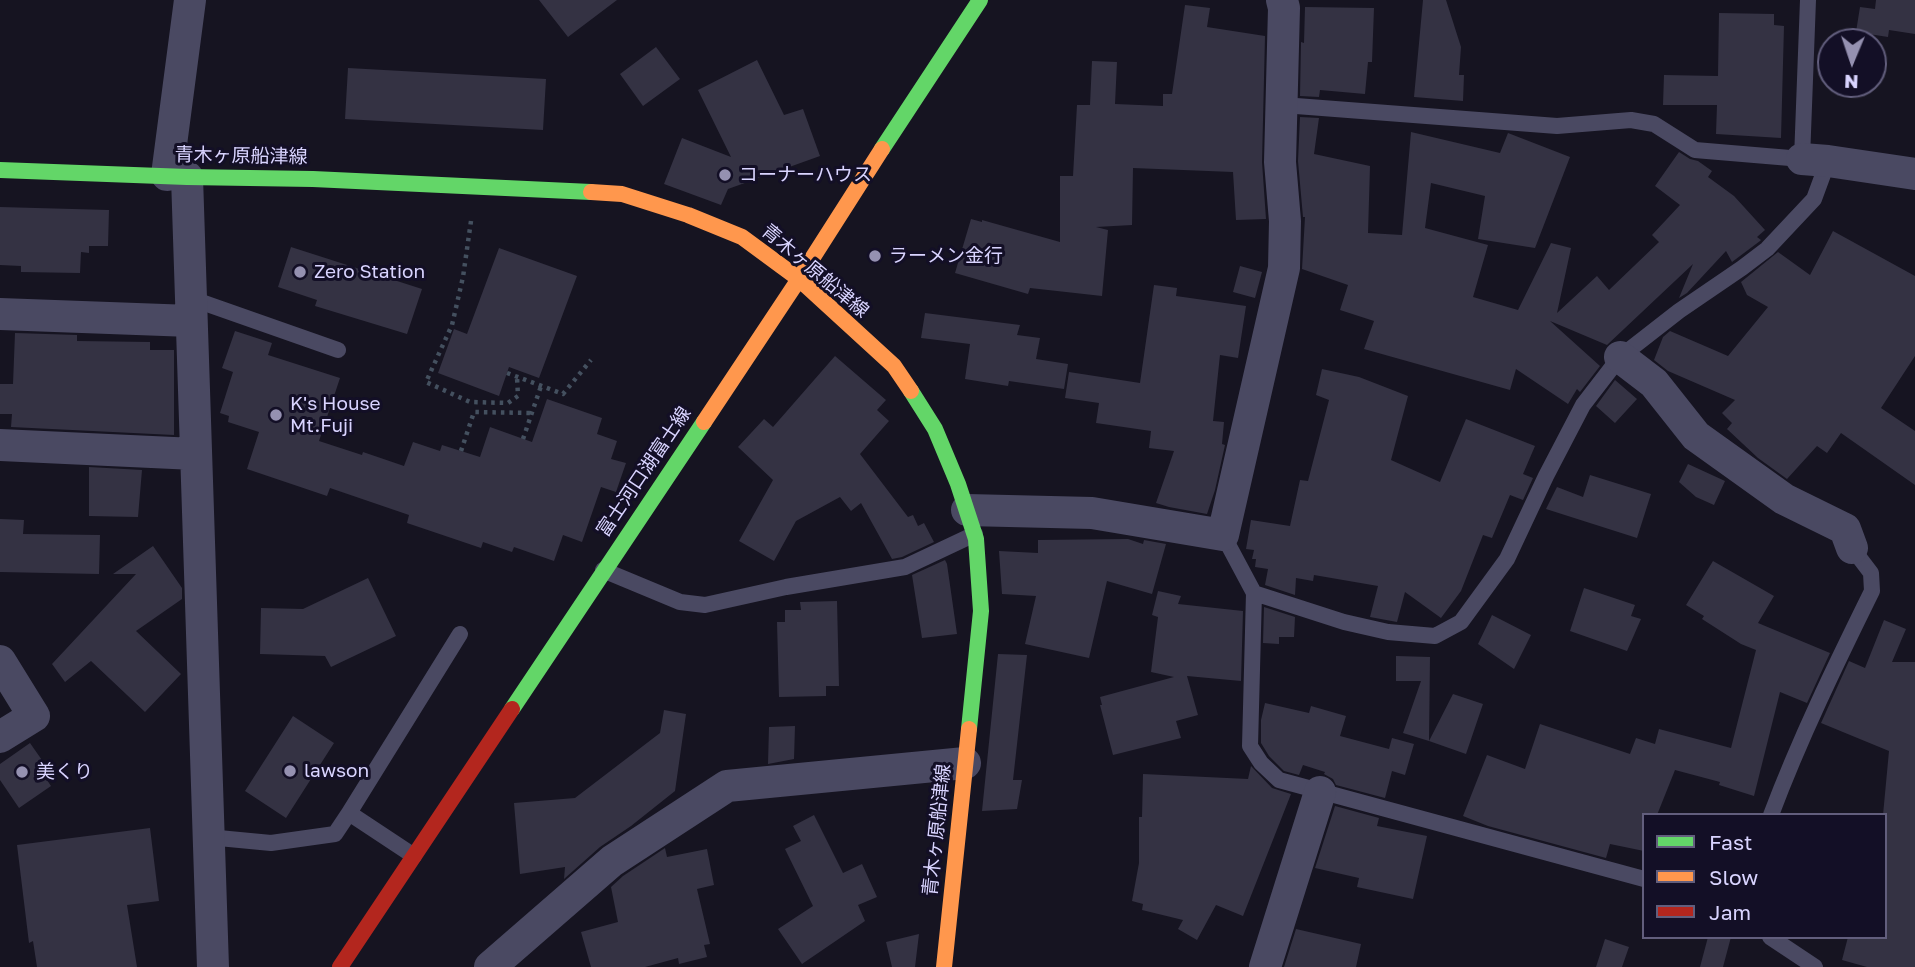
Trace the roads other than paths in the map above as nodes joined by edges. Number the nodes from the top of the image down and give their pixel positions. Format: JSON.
{"nodes":[{"id":1,"x":190,"y":0,"type":"edge"},
{"id":2,"x":980,"y":0,"type":"edge"},
{"id":3,"x":1282,"y":0,"type":"edge"},
{"id":4,"x":1808,"y":0,"type":"edge"},
{"id":5,"x":1283,"y":105,"type":"junction"},
{"id":6,"x":1815,"y":160,"type":"junction"},
{"id":7,"x":0,"y":170,"type":"edge"},
{"id":8,"x":1915,"y":174,"type":"edge"},
{"id":9,"x":177,"y":176,"type":"junction"},
{"id":10,"x":799,"y":279,"type":"junction"},
{"id":11,"x":191,"y":309,"type":"junction"},
{"id":12,"x":0,"y":314,"type":"edge"},
{"id":13,"x":338,"y":350,"type":"dead end"},
{"id":14,"x":1620,"y":357,"type":"junction"},
{"id":15,"x":0,"y":445,"type":"edge"},
{"id":16,"x":195,"y":454,"type":"junction"},
{"id":17,"x":971,"y":522,"type":"junction"},
{"id":18,"x":1223,"y":535,"type":"junction"},
{"id":19,"x":1852,"y":548,"type":"joint"},
{"id":20,"x":603,"y":570,"type":"junction"},
{"id":21,"x":1254,"y":593,"type":"junction"},
{"id":22,"x":460,"y":634,"type":"dead end"},
{"id":23,"x":0,"y":661,"type":"edge"},
{"id":24,"x":0,"y":737,"type":"edge"},
{"id":25,"x":965,"y":763,"type":"junction"},
{"id":26,"x":1320,"y":792,"type":"junction"},
{"id":27,"x":349,"y":813,"type":"junction"},
{"id":28,"x":1772,"y":813,"type":"edge"},
{"id":29,"x":208,"y":837,"type":"junction"},
{"id":30,"x":414,"y":856,"type":"junction"},
{"id":31,"x":1642,"y":878,"type":"edge"},
{"id":32,"x":1773,"y":939,"type":"edge"},
{"id":33,"x":213,"y":967,"type":"edge"},
{"id":34,"x":340,"y":967,"type":"edge"},
{"id":35,"x":490,"y":967,"type":"edge"},
{"id":36,"x":944,"y":967,"type":"edge"},
{"id":37,"x":1265,"y":967,"type":"edge"},
{"id":38,"x":1815,"y":967,"type":"edge"}],
"edges":[{"from":1,"to":9,"type":"street"},
{"from":2,"to":10,"type":"main road","name":"富士河口湖富士線"},
{"from":3,"to":5,"type":"street"},
{"from":4,"to":6,"type":"lane"},
{"from":5,"to":6,"type":"lane"},
{"from":5,"to":18,"type":"street"},
{"from":6,"to":8,"type":"street"},
{"from":6,"to":14,"type":"lane"},
{"from":7,"to":9,"type":"main road","name":"青木ヶ原船津線"},
{"from":9,"to":10,"type":"main road","name":"青木ヶ原船津線"},
{"from":9,"to":11,"type":"street"},
{"from":10,"to":17,"type":"main road","name":"青木ヶ原船津線"},
{"from":10,"to":20,"type":"main road","name":"富士河口湖富士線"},
{"from":11,"to":12,"type":"street"},
{"from":11,"to":13,"type":"lane"},
{"from":11,"to":16,"type":"street"},
{"from":14,"to":19,"type":"street"},
{"from":14,"to":21,"type":"lane"},
{"from":15,"to":16,"type":"street"},
{"from":16,"to":29,"type":"street"},
{"from":17,"to":18,"type":"street"},
{"from":17,"to":20,"type":"lane"},
{"from":17,"to":25,"type":"main road","name":"青木ヶ原船津線"},
{"from":18,"to":21,"type":"lane"},
{"from":19,"to":28,"type":"lane"},
{"from":20,"to":30,"type":"main road","name":"富士河口湖富士線"},
{"from":21,"to":26,"type":"lane"},
{"from":22,"to":27,"type":"lane"},
{"from":23,"to":24,"type":"street"},
{"from":25,"to":35,"type":"street"},
{"from":25,"to":36,"type":"main road","name":"青木ヶ原船津線"},
{"from":26,"to":31,"type":"lane"},
{"from":26,"to":37,"type":"street"},
{"from":27,"to":29,"type":"lane"},
{"from":27,"to":30,"type":"lane"},
{"from":29,"to":33,"type":"street"},
{"from":30,"to":34,"type":"main road","name":"富士河口湖富士線"},
{"from":32,"to":38,"type":"lane"}]}
